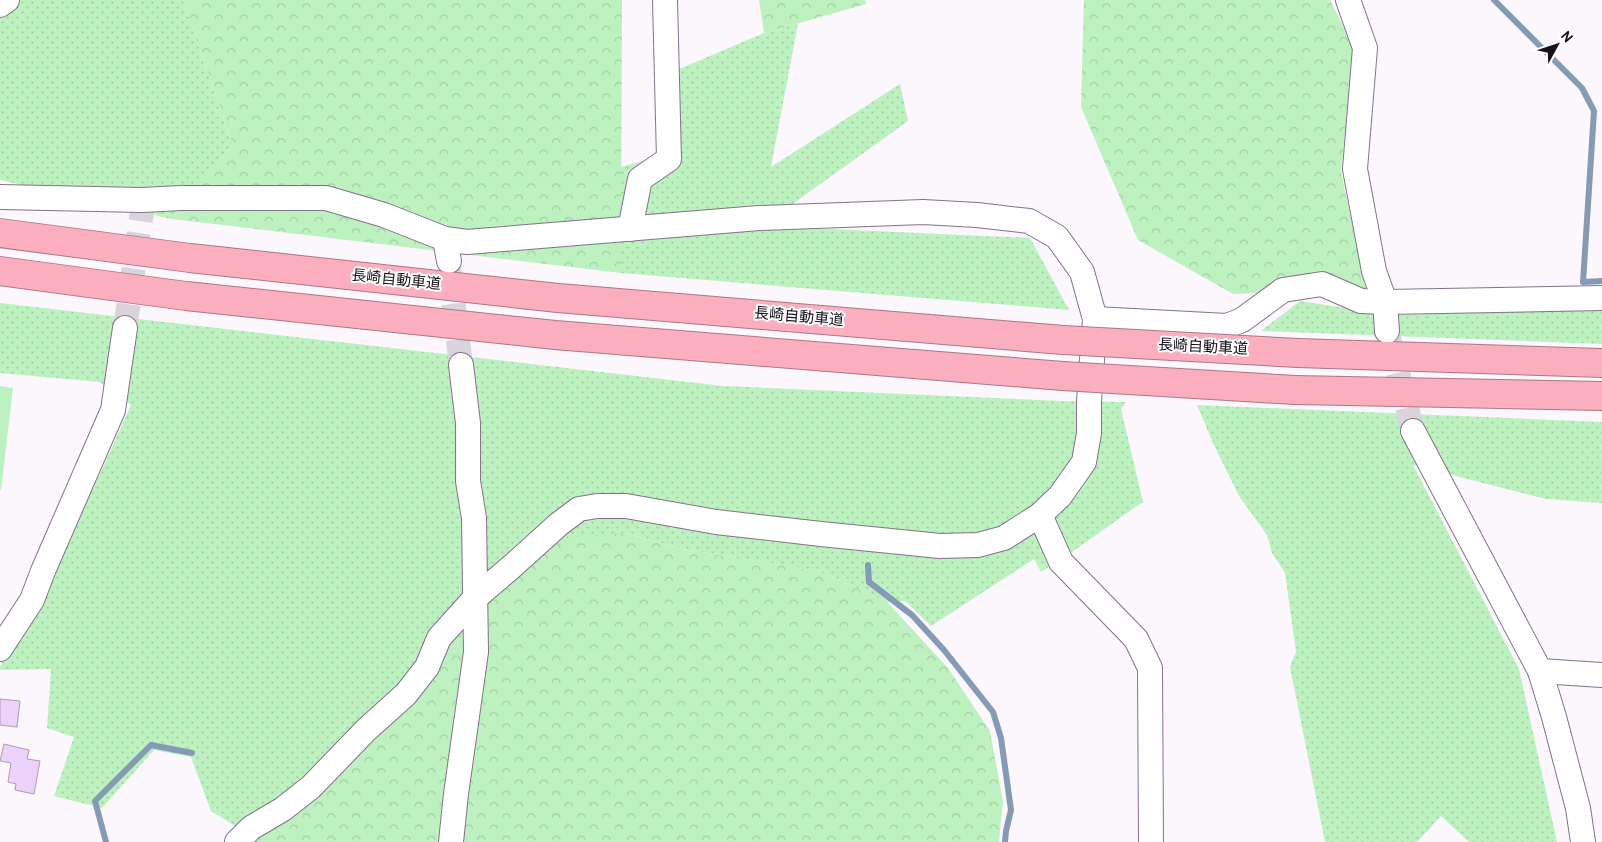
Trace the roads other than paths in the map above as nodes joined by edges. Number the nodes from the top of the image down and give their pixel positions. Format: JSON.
{"nodes":[{"id":1,"x":6,"y":0,"type":"edge"},
{"id":2,"x":665,"y":0,"type":"edge"},
{"id":3,"x":1348,"y":0,"type":"edge"},
{"id":4,"x":0,"y":5,"type":"edge"},
{"id":5,"x":0,"y":197,"type":"edge"},
{"id":6,"x":630,"y":230,"type":"junction"},
{"id":7,"x":0,"y":233,"type":"edge"},
{"id":8,"x":0,"y":271,"type":"edge"},
{"id":9,"x":1602,"y":298,"type":"edge"},
{"id":10,"x":1385,"y":302,"type":"junction"},
{"id":11,"x":1095,"y":319,"type":"junction"},
{"id":12,"x":125,"y":328,"type":"tunnel mouth"},
{"id":13,"x":1388,"y":331,"type":"tunnel mouth"},
{"id":14,"x":1602,"y":363,"type":"edge"},
{"id":15,"x":461,"y":365,"type":"tunnel mouth"},
{"id":16,"x":1602,"y":396,"type":"edge"},
{"id":17,"x":1413,"y":431,"type":"tunnel mouth"},
{"id":18,"x":1040,"y":515,"type":"junction"},
{"id":19,"x":475,"y":598,"type":"junction"},
{"id":20,"x":0,"y":649,"type":"edge"},
{"id":21,"x":1540,"y":671,"type":"junction"},
{"id":22,"x":1602,"y":675,"type":"edge"},
{"id":23,"x":237,"y":842,"type":"edge"},
{"id":24,"x":452,"y":842,"type":"edge"},
{"id":25,"x":1152,"y":842,"type":"edge"},
{"id":26,"x":1583,"y":842,"type":"edge"}],
"edges":[{"from":1,"to":4,"type":"street"},
{"from":2,"to":6,"type":"street"},
{"from":3,"to":10,"type":"street"},
{"from":5,"to":6,"type":"street"},
{"from":6,"to":11,"type":"street"},
{"from":7,"to":14,"type":"highway","name":"長崎自動車道","bridge":true},
{"from":8,"to":16,"type":"highway","bridge":true},
{"from":9,"to":10,"type":"street"},
{"from":10,"to":11,"type":"street"},
{"from":10,"to":13,"type":"street"},
{"from":11,"to":18,"type":"street"},
{"from":12,"to":20,"type":"street"},
{"from":15,"to":19,"type":"street"},
{"from":17,"to":21,"type":"street"},
{"from":18,"to":19,"type":"street"},
{"from":18,"to":25,"type":"street"},
{"from":19,"to":23,"type":"street"},
{"from":19,"to":24,"type":"street"},
{"from":21,"to":22,"type":"street"},
{"from":21,"to":26,"type":"street"}]}
